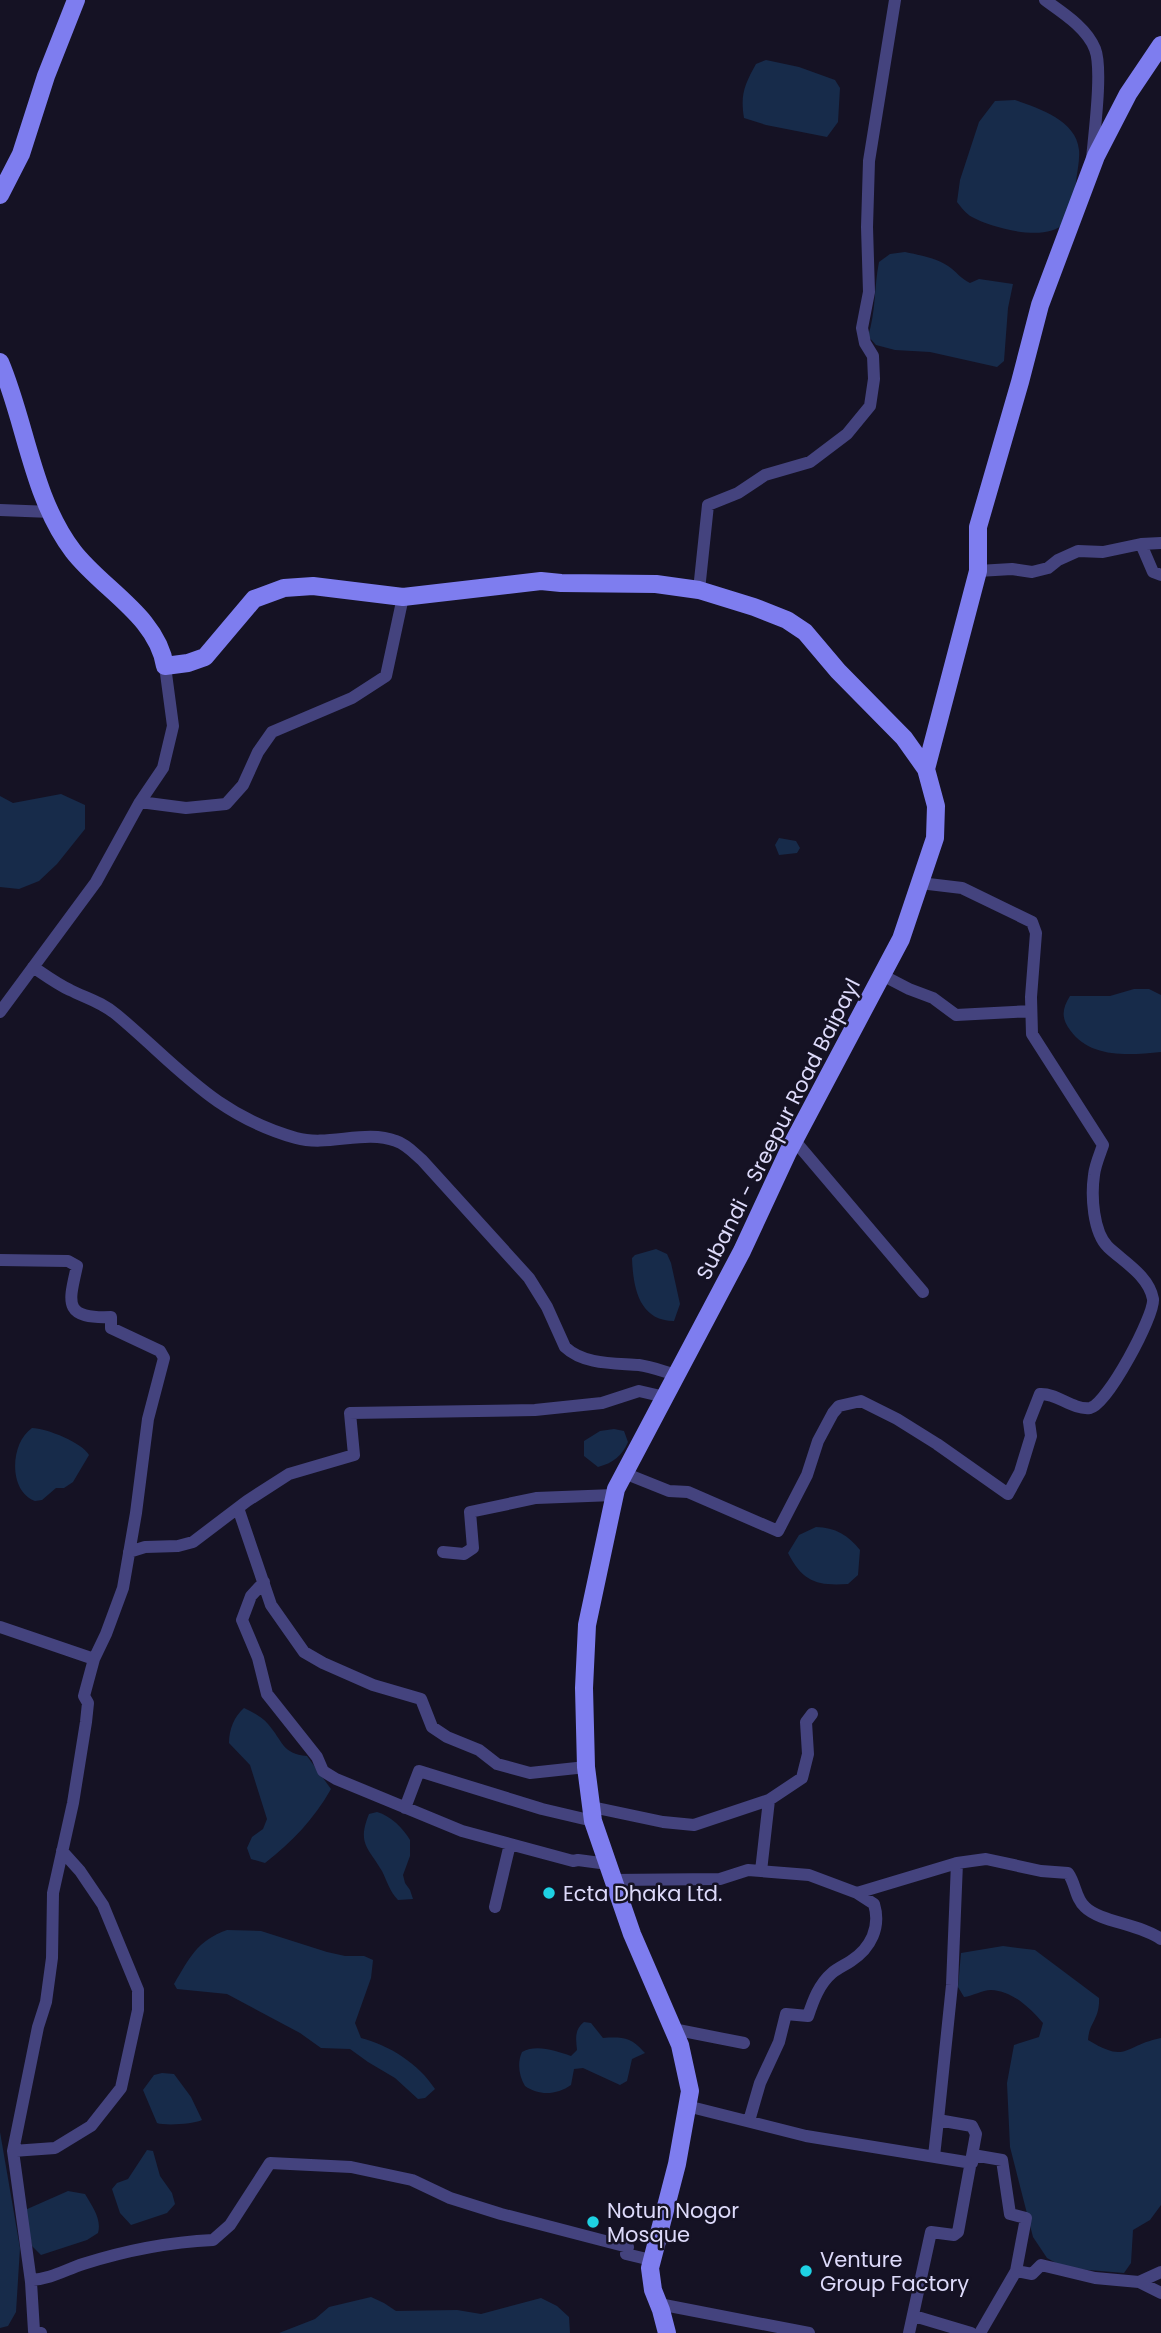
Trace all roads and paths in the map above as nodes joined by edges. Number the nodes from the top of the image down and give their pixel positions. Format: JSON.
{"nodes":[{"id":1,"x":76,"y":0,"type":"edge"},
{"id":2,"x":895,"y":0,"type":"edge"},
{"id":3,"x":1045,"y":0,"type":"edge"},
{"id":4,"x":1161,"y":45,"type":"edge"},
{"id":5,"x":1091,"y":169,"type":"junction"},
{"id":6,"x":0,"y":195,"type":"edge"},
{"id":7,"x":0,"y":362,"type":"edge"},
{"id":8,"x":0,"y":510,"type":"edge"},
{"id":9,"x":51,"y":512,"type":"junction"},
{"id":10,"x":1161,"y":543,"type":"edge"},
{"id":11,"x":1141,"y":544,"type":"junction"},
{"id":12,"x":978,"y":572,"type":"junction"},
{"id":13,"x":1161,"y":575,"type":"edge"},
{"id":14,"x":699,"y":590,"type":"junction"},
{"id":15,"x":403,"y":597,"type":"junction"},
{"id":16,"x":165,"y":666,"type":"junction"},
{"id":17,"x":926,"y":769,"type":"junction"},
{"id":18,"x":140,"y":802,"type":"junction"},
{"id":19,"x":920,"y":883,"type":"junction"},
{"id":20,"x":33,"y":967,"type":"junction"},
{"id":21,"x":882,"y":975,"type":"junction"},
{"id":22,"x":0,"y":1012,"type":"edge"},
{"id":23,"x":1031,"y":1012,"type":"junction"},
{"id":24,"x":794,"y":1140,"type":"junction"},
{"id":25,"x":0,"y":1260,"type":"edge"},
{"id":26,"x":923,"y":1292,"type":"dead end"},
{"id":27,"x":1157,"y":1303,"type":"edge"},
{"id":28,"x":677,"y":1375,"type":"junction"},
{"id":29,"x":665,"y":1397,"type":"junction"},
{"id":30,"x":624,"y":1473,"type":"junction"},
{"id":31,"x":614,"y":1495,"type":"junction"},
{"id":32,"x":238,"y":1508,"type":"junction"},
{"id":33,"x":129,"y":1552,"type":"junction"},
{"id":34,"x":443,"y":1552,"type":"dead end"},
{"id":35,"x":264,"y":1582,"type":"junction"},
{"id":36,"x":0,"y":1627,"type":"edge"},
{"id":37,"x":94,"y":1659,"type":"junction"},
{"id":38,"x":812,"y":1714,"type":"dead end"},
{"id":39,"x":586,"y":1768,"type":"junction"},
{"id":40,"x":769,"y":1800,"type":"junction"},
{"id":41,"x":405,"y":1808,"type":"junction"},
{"id":42,"x":592,"y":1814,"type":"junction"},
{"id":43,"x":510,"y":1844,"type":"junction"},
{"id":44,"x":62,"y":1851,"type":"junction"},
{"id":45,"x":957,"y":1863,"type":"junction"},
{"id":46,"x":761,"y":1871,"type":"junction"},
{"id":47,"x":610,"y":1872,"type":"junction"},
{"id":48,"x":857,"y":1893,"type":"junction"},
{"id":49,"x":495,"y":1907,"type":"dead end"},
{"id":50,"x":1161,"y":1940,"type":"edge"},
{"id":51,"x":673,"y":2029,"type":"junction"},
{"id":52,"x":744,"y":2043,"type":"dead end"},
{"id":53,"x":688,"y":2106,"type":"junction"},
{"id":54,"x":938,"y":2120,"type":"junction"},
{"id":55,"x":749,"y":2121,"type":"junction"},
{"id":56,"x":13,"y":2151,"type":"junction"},
{"id":57,"x":934,"y":2156,"type":"junction"},
{"id":58,"x":973,"y":2159,"type":"junction"},
{"id":59,"x":652,"y":2260,"type":"junction"},
{"id":60,"x":1017,"y":2270,"type":"junction"},
{"id":61,"x":1161,"y":2272,"type":"edge"},
{"id":62,"x":31,"y":2280,"type":"junction"},
{"id":63,"x":1139,"y":2283,"type":"junction"},
{"id":64,"x":1161,"y":2293,"type":"edge"},
{"id":65,"x":659,"y":2304,"type":"junction"},
{"id":66,"x":914,"y":2316,"type":"junction"},
{"id":67,"x":36,"y":2332,"type":"edge"},
{"id":68,"x":667,"y":2333,"type":"edge"},
{"id":69,"x":809,"y":2333,"type":"edge"},
{"id":70,"x":909,"y":2333,"type":"edge"},
{"id":71,"x":971,"y":2333,"type":"edge"},
{"id":72,"x":980,"y":2333,"type":"edge"}],
"edges":[{"from":1,"to":6,"type":"street"},
{"from":2,"to":14,"type":"street"},
{"from":3,"to":5,"type":"street"},
{"from":4,"to":5,"type":"street"},
{"from":5,"to":12,"type":"street"},
{"from":7,"to":9,"type":"street"},
{"from":8,"to":9,"type":"street"},
{"from":9,"to":16,"type":"street"},
{"from":10,"to":11,"type":"street"},
{"from":11,"to":12,"type":"street"},
{"from":11,"to":13,"type":"street"},
{"from":12,"to":17,"type":"street"},
{"from":14,"to":15,"type":"street","name":"Subandi - Sreepur Road Baipayl"},
{"from":14,"to":17,"type":"street","name":"Subandi - Sreepur Road Baipayl"},
{"from":15,"to":16,"type":"street","name":"Subandi - Sreepur Road Baipayl"},
{"from":15,"to":18,"type":"street"},
{"from":16,"to":18,"type":"street"},
{"from":17,"to":19,"type":"street","name":"Subandi - Sreepur Road Baipayl"},
{"from":18,"to":20,"type":"street"},
{"from":19,"to":21,"type":"street","name":"Subandi - Sreepur Road Baipayl"},
{"from":19,"to":23,"type":"street"},
{"from":20,"to":22,"type":"street"},
{"from":20,"to":28,"type":"street"},
{"from":21,"to":23,"type":"street"},
{"from":21,"to":24,"type":"street","name":"Subandi - Sreepur Road Baipayl"},
{"from":23,"to":27,"type":"street"},
{"from":24,"to":26,"type":"street"},
{"from":24,"to":28,"type":"street","name":"Subandi - Sreepur Road Baipayl"},
{"from":25,"to":33,"type":"street"},
{"from":27,"to":30,"type":"street"},
{"from":28,"to":29,"type":"street","name":"Subandi - Sreepur Road Baipayl"},
{"from":29,"to":30,"type":"street","name":"Subandi - Sreepur Road Baipayl"},
{"from":29,"to":32,"type":"street"},
{"from":30,"to":31,"type":"street","name":"Subandi - Sreepur Road Baipayl"},
{"from":31,"to":34,"type":"street"},
{"from":31,"to":39,"type":"street","name":"Subandi - Sreepur Road Baipayl"},
{"from":32,"to":33,"type":"street"},
{"from":32,"to":35,"type":"street"},
{"from":33,"to":37,"type":"street"},
{"from":35,"to":39,"type":"street"},
{"from":35,"to":41,"type":"street"},
{"from":36,"to":37,"type":"street"},
{"from":37,"to":44,"type":"street"},
{"from":38,"to":40,"type":"street"},
{"from":39,"to":42,"type":"street","name":"Subandi - Sreepur Road Baipayl"},
{"from":40,"to":42,"type":"street"},
{"from":40,"to":46,"type":"street"},
{"from":41,"to":42,"type":"street"},
{"from":41,"to":43,"type":"street"},
{"from":42,"to":47,"type":"street","name":"Subandi - Sreepur Road Baipayl"},
{"from":43,"to":47,"type":"street"},
{"from":43,"to":49,"type":"street"},
{"from":44,"to":56,"type":"street"},
{"from":44,"to":56,"type":"street"},
{"from":45,"to":48,"type":"street"},
{"from":45,"to":50,"type":"street"},
{"from":45,"to":54,"type":"street"},
{"from":46,"to":47,"type":"street"},
{"from":46,"to":48,"type":"street"},
{"from":47,"to":51,"type":"street","name":"Subandi - Sreepur Road Baipayl"},
{"from":48,"to":55,"type":"street"},
{"from":51,"to":52,"type":"street"},
{"from":51,"to":53,"type":"street","name":"Subandi - Sreepur Road Baipayl"},
{"from":53,"to":55,"type":"street"},
{"from":53,"to":59,"type":"street","name":"Subandi - Sreepur Road Baipayl"},
{"from":54,"to":57,"type":"street"},
{"from":54,"to":58,"type":"street"},
{"from":55,"to":57,"type":"street"},
{"from":56,"to":62,"type":"street"},
{"from":57,"to":58,"type":"street"},
{"from":58,"to":60,"type":"street"},
{"from":58,"to":66,"type":"street"},
{"from":59,"to":62,"type":"street"},
{"from":59,"to":65,"type":"street","name":"Subandi - Sreepur Road Baipayl"},
{"from":60,"to":63,"type":"street"},
{"from":60,"to":72,"type":"street"},
{"from":61,"to":63,"type":"street"},
{"from":62,"to":67,"type":"street"},
{"from":63,"to":64,"type":"street"},
{"from":65,"to":68,"type":"street","name":"Subandi - Sreepur Road Baipayl"},
{"from":65,"to":69,"type":"street"},
{"from":66,"to":70,"type":"street"},
{"from":66,"to":71,"type":"street"}]}
